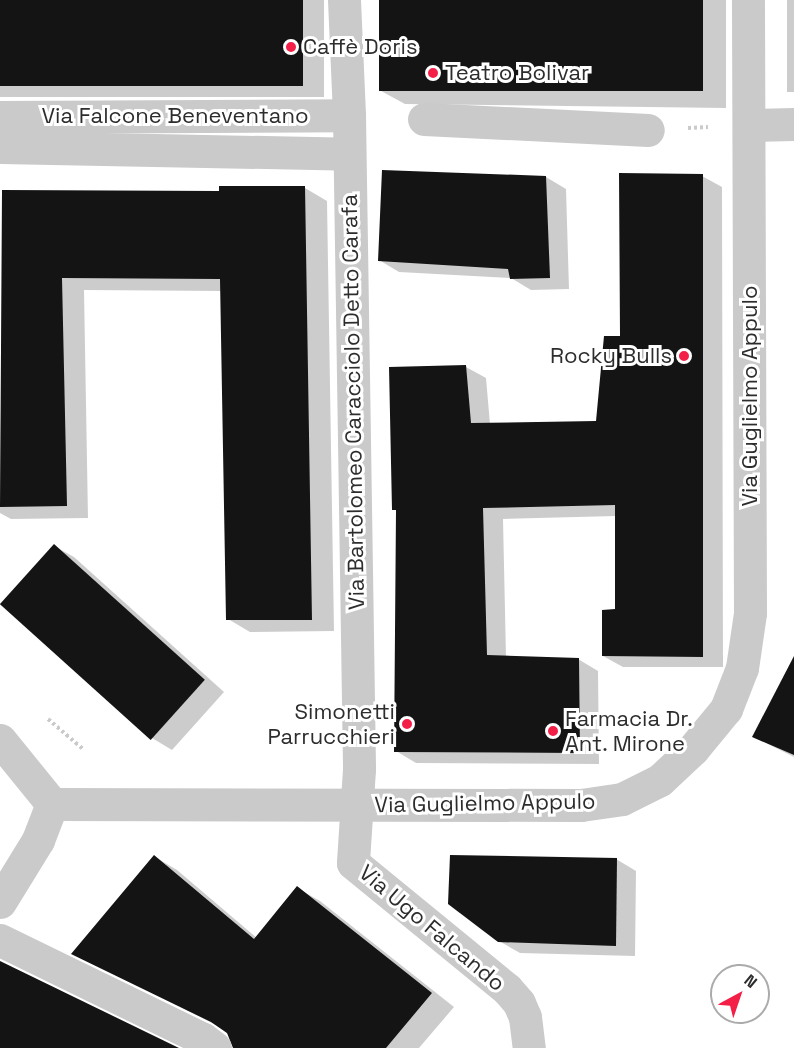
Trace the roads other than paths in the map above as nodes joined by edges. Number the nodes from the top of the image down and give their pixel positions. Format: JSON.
{"nodes":[{"id":1,"x":344,"y":0,"type":"edge"},
{"id":2,"x":748,"y":0,"type":"edge"},
{"id":3,"x":349,"y":115,"type":"junction"},
{"id":4,"x":0,"y":117,"type":"edge"},
{"id":5,"x":423,"y":119,"type":"dead end"},
{"id":6,"x":794,"y":124,"type":"edge"},
{"id":7,"x":749,"y":125,"type":"junction"},
{"id":8,"x":648,"y":130,"type":"road end"},
{"id":9,"x":0,"y":147,"type":"edge"},
{"id":10,"x":349,"y":154,"type":"junction"},
{"id":11,"x":0,"y":740,"type":"edge"},
{"id":12,"x":52,"y":804,"type":"junction"},
{"id":13,"x":359,"y":805,"type":"junction"},
{"id":14,"x":0,"y":902,"type":"edge"},
{"id":15,"x":0,"y":940,"type":"edge"},
{"id":16,"x":215,"y":1048,"type":"edge"},
{"id":17,"x":529,"y":1048,"type":"edge"}],
"edges":[{"from":1,"to":3,"type":"street","name":"Via Bartolomeo Caracciolo Detto Carafa"},
{"from":2,"to":7,"type":"street","name":"Via Guglielmo Appulo"},
{"from":3,"to":4,"type":"street","name":"Via Falcone Beneventano"},
{"from":3,"to":10,"type":"street","name":"Via Bartolomeo Caracciolo Detto Carafa"},
{"from":5,"to":8,"type":"street"},
{"from":6,"to":7,"type":"street"},
{"from":7,"to":13,"type":"street","name":"Via Guglielmo Appulo"},
{"from":9,"to":10,"type":"street","name":"Via Falcone Beneventano"},
{"from":10,"to":13,"type":"street","name":"Via Bartolomeo Caracciolo Detto Carafa"},
{"from":11,"to":12,"type":"street"},
{"from":12,"to":13,"type":"street","name":"Via Guglielmo Appulo"},
{"from":12,"to":14,"type":"street"},
{"from":13,"to":17,"type":"street","name":"Via Ugo Falcando"},
{"from":15,"to":16,"type":"street"}]}
